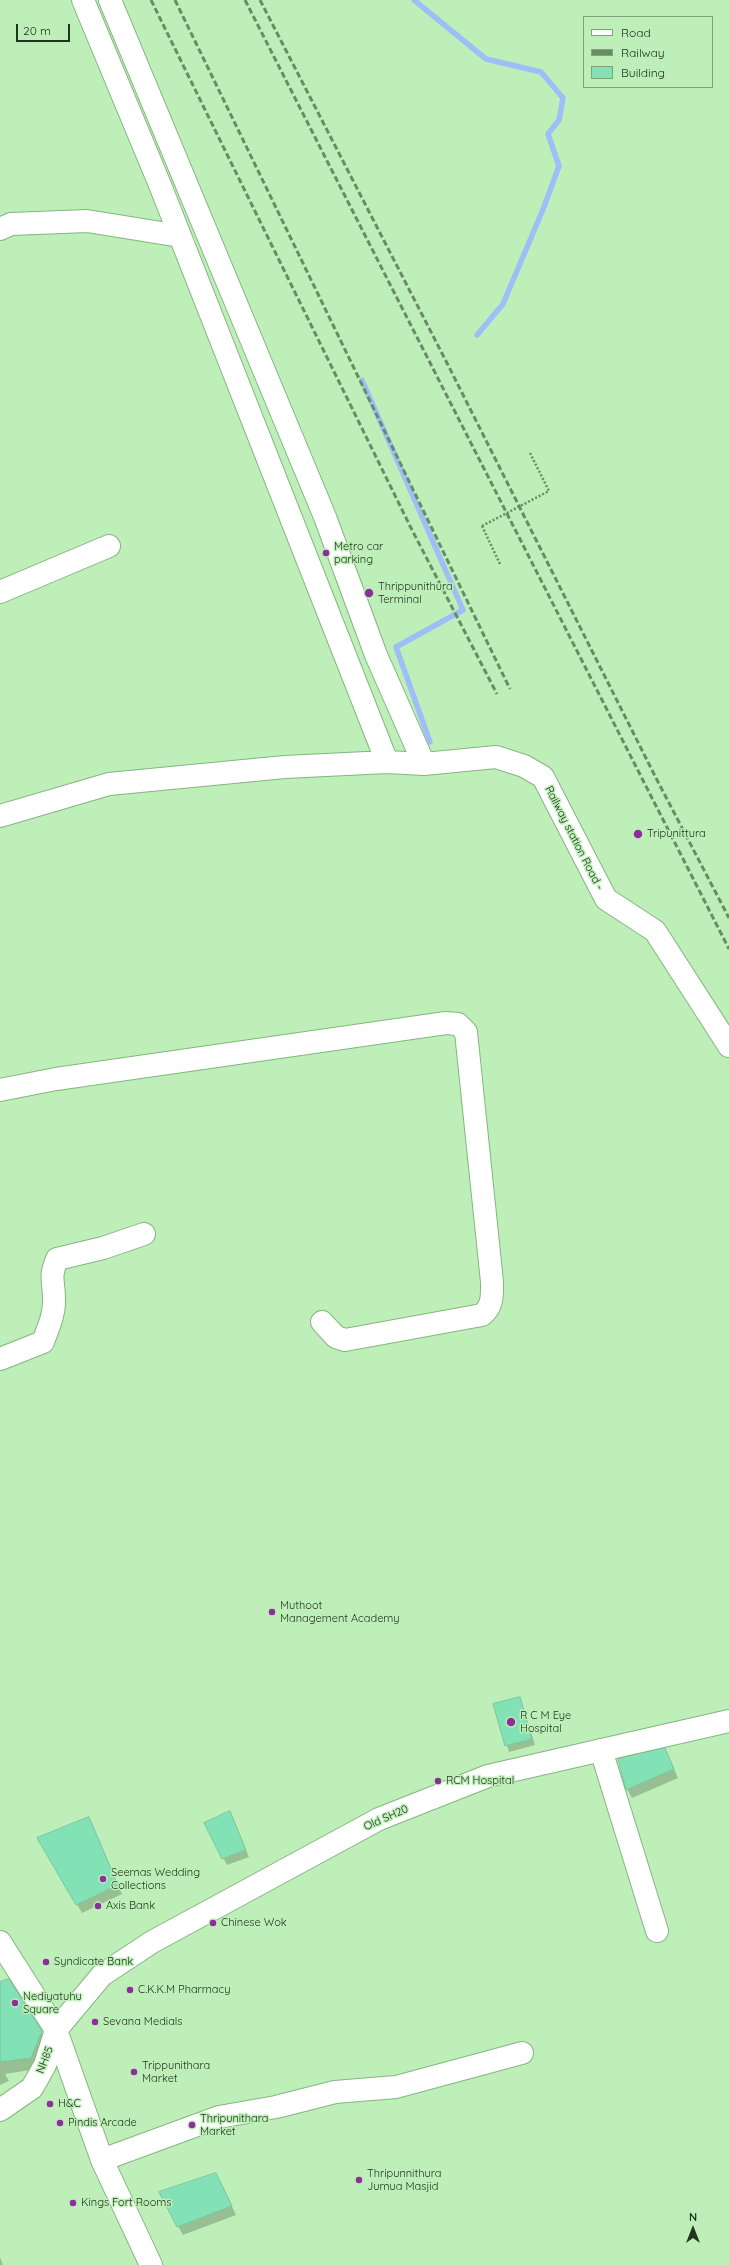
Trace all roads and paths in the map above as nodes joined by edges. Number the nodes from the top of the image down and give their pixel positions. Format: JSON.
{"nodes":[{"id":1,"x":83,"y":0,"type":"edge"},
{"id":2,"x":110,"y":0,"type":"edge"},
{"id":3,"x":0,"y":229,"type":"edge"},
{"id":4,"x":180,"y":236,"type":"junction"},
{"id":5,"x":530,"y":453,"type":"dead end"},
{"id":6,"x":109,"y":546,"type":"dead end"},
{"id":7,"x":500,"y":564,"type":"dead end"},
{"id":8,"x":0,"y":592,"type":"edge"},
{"id":9,"x":387,"y":762,"type":"junction"},
{"id":10,"x":424,"y":764,"type":"junction"},
{"id":11,"x":0,"y":816,"type":"edge"},
{"id":12,"x":729,"y":1046,"type":"edge"},
{"id":13,"x":0,"y":1090,"type":"edge"},
{"id":14,"x":144,"y":1234,"type":"dead end"},
{"id":15,"x":322,"y":1322,"type":"dead end"},
{"id":16,"x":0,"y":1359,"type":"edge"},
{"id":17,"x":729,"y":1721,"type":"edge"},
{"id":18,"x":601,"y":1750,"type":"junction"},
{"id":19,"x":657,"y":1931,"type":"dead end"},
{"id":20,"x":0,"y":1942,"type":"edge"},
{"id":21,"x":81,"y":2000,"type":"joint"},
{"id":22,"x":56,"y":2030,"type":"junction"},
{"id":23,"x":522,"y":2053,"type":"dead end"},
{"id":24,"x":0,"y":2110,"type":"edge"},
{"id":25,"x":102,"y":2160,"type":"junction"},
{"id":26,"x":151,"y":2265,"type":"edge"}],
"edges":[{"from":1,"to":4,"type":"street"},
{"from":2,"to":10,"type":"street"},
{"from":3,"to":4,"type":"street"},
{"from":4,"to":9,"type":"street"},
{"from":5,"to":7,"type":"path","bridge":true},
{"from":6,"to":8,"type":"street"},
{"from":9,"to":10,"type":"street"},
{"from":9,"to":11,"type":"street"},
{"from":10,"to":12,"type":"street","name":"Railway station Road -"},
{"from":13,"to":15,"type":"street"},
{"from":14,"to":16,"type":"street"},
{"from":17,"to":18,"type":"street","name":"Old SH20"},
{"from":18,"to":19,"type":"street"},
{"from":18,"to":21,"type":"street","name":"Old SH20"},
{"from":20,"to":22,"type":"street"},
{"from":21,"to":22,"type":"street","name":"NH85","number":"NH85"},
{"from":22,"to":24,"type":"street","name":"NH85","number":"NH85"},
{"from":22,"to":25,"type":"street"},
{"from":23,"to":25,"type":"street"},
{"from":25,"to":26,"type":"street"}]}
